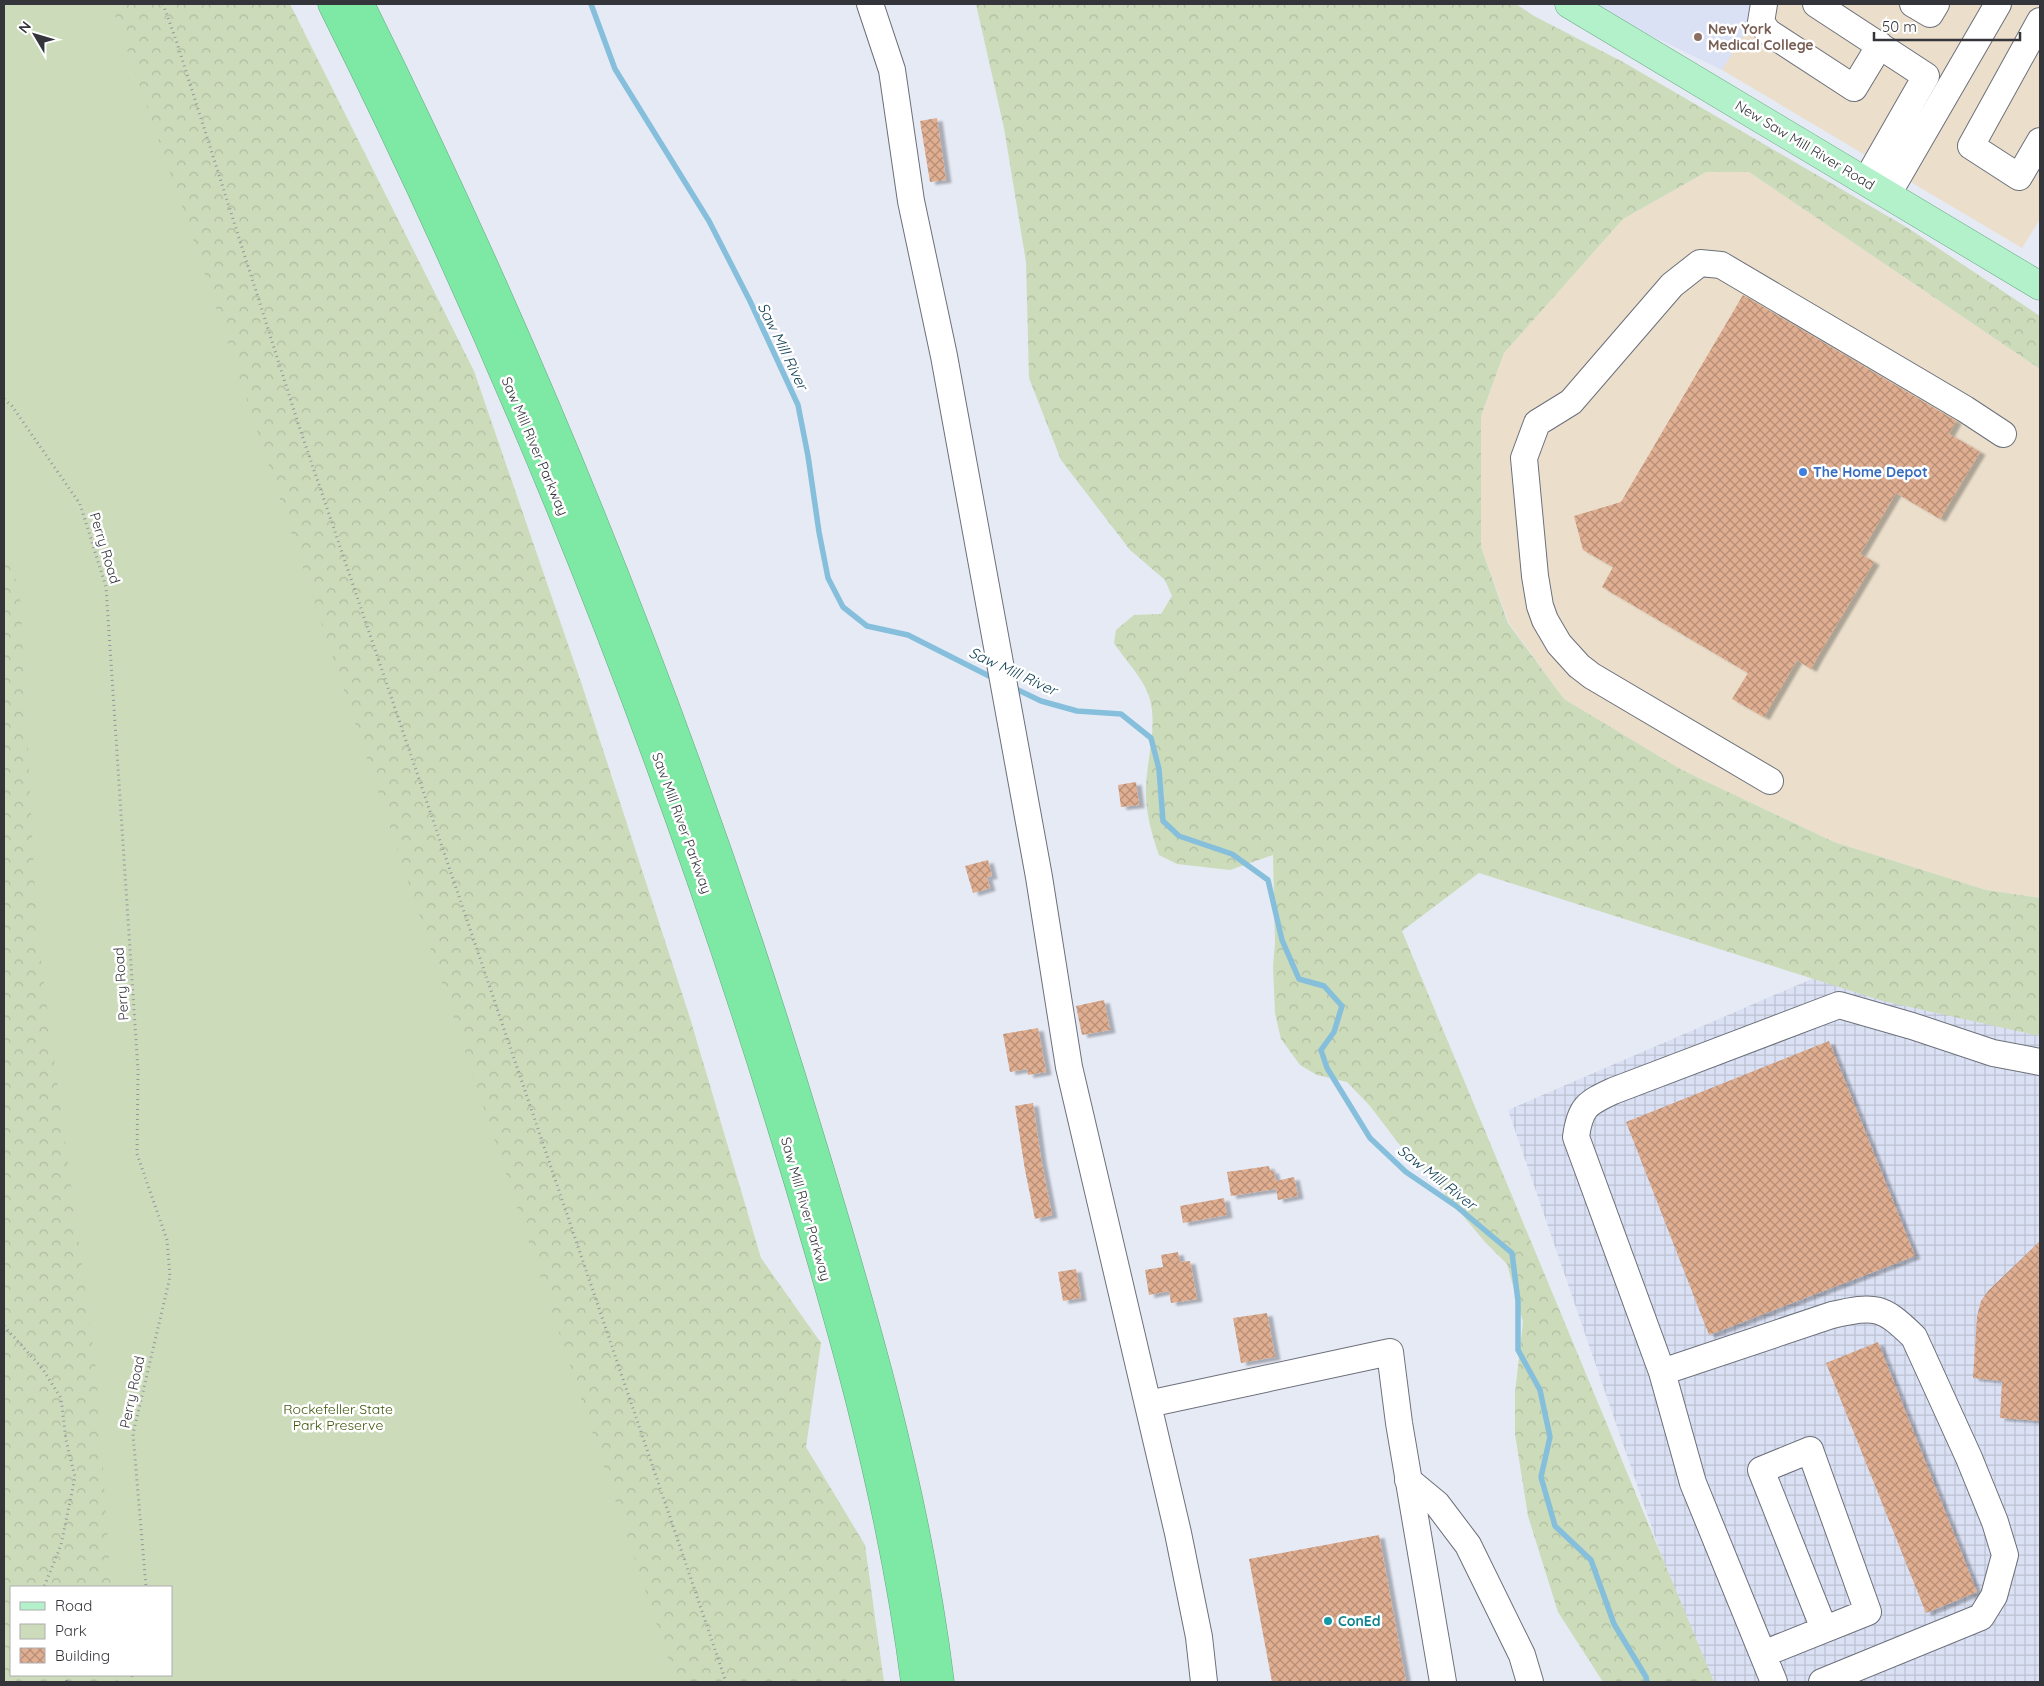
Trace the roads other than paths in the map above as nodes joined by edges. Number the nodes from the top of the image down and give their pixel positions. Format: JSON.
{"nodes":[{"id":1,"x":332,"y":4,"type":"edge"},
{"id":2,"x":360,"y":4,"type":"edge"},
{"id":3,"x":870,"y":4,"type":"edge"},
{"id":4,"x":1569,"y":4,"type":"edge"},
{"id":5,"x":1764,"y":4,"type":"edge"},
{"id":6,"x":1816,"y":4,"type":"edge"},
{"id":7,"x":1913,"y":4,"type":"edge"},
{"id":8,"x":1936,"y":4,"type":"edge"},
{"id":9,"x":1998,"y":4,"type":"edge"},
{"id":10,"x":2040,"y":21,"type":"edge"},
{"id":11,"x":1880,"y":45,"type":"junction"},
{"id":12,"x":1923,"y":73,"type":"junction"},
{"id":13,"x":1958,"y":74,"type":"junction"},
{"id":14,"x":2040,"y":141,"type":"edge"},
{"id":15,"x":1877,"y":188,"type":"junction"},
{"id":16,"x":2040,"y":286,"type":"edge"},
{"id":17,"x":2003,"y":434,"type":"dead end"},
{"id":18,"x":1770,"y":781,"type":"dead end"},
{"id":19,"x":2040,"y":1062,"type":"edge"},
{"id":20,"x":1662,"y":1372,"type":"junction"},
{"id":21,"x":1148,"y":1404,"type":"junction"},
{"id":22,"x":1408,"y":1480,"type":"junction"},
{"id":23,"x":921,"y":1556,"type":"junction"},
{"id":24,"x":1824,"y":1629,"type":"junction"},
{"id":25,"x":1763,"y":1654,"type":"junction"},
{"id":26,"x":915,"y":1682,"type":"edge"},
{"id":27,"x":940,"y":1682,"type":"edge"},
{"id":28,"x":954,"y":1682,"type":"edge"},
{"id":29,"x":1204,"y":1682,"type":"edge"},
{"id":30,"x":1443,"y":1682,"type":"edge"},
{"id":31,"x":1530,"y":1682,"type":"edge"},
{"id":32,"x":1774,"y":1682,"type":"edge"},
{"id":33,"x":1822,"y":1682,"type":"edge"}],
"edges":[{"from":1,"to":26,"type":"highway","name":"Saw Mill River Parkway"},
{"from":2,"to":23,"type":"highway","name":"Saw Mill River Parkway"},
{"from":3,"to":21,"type":"lane"},
{"from":4,"to":15,"type":"main road","name":"New Saw Mill River Road"},
{"from":5,"to":11,"type":"lane"},
{"from":6,"to":11,"type":"lane"},
{"from":7,"to":8,"type":"lane"},
{"from":9,"to":13,"type":"lane"},
{"from":10,"to":14,"type":"lane"},
{"from":11,"to":12,"type":"lane"},
{"from":12,"to":13,"type":"lane"},
{"from":12,"to":15,"type":"lane"},
{"from":13,"to":15,"type":"lane"},
{"from":15,"to":16,"type":"main road","name":"New Saw Mill River Road"},
{"from":17,"to":18,"type":"lane"},
{"from":19,"to":20,"type":"lane"},
{"from":20,"to":25,"type":"lane"},
{"from":20,"to":33,"type":"lane"},
{"from":21,"to":22,"type":"lane"},
{"from":21,"to":29,"type":"lane"},
{"from":22,"to":30,"type":"lane"},
{"from":22,"to":31,"type":"lane"},
{"from":23,"to":27,"type":"highway","name":"Saw Mill River Parkway"},
{"from":23,"to":28,"type":"highway"},
{"from":24,"to":24,"type":"lane"},
{"from":24,"to":25,"type":"lane"},
{"from":25,"to":32,"type":"lane"}]}
